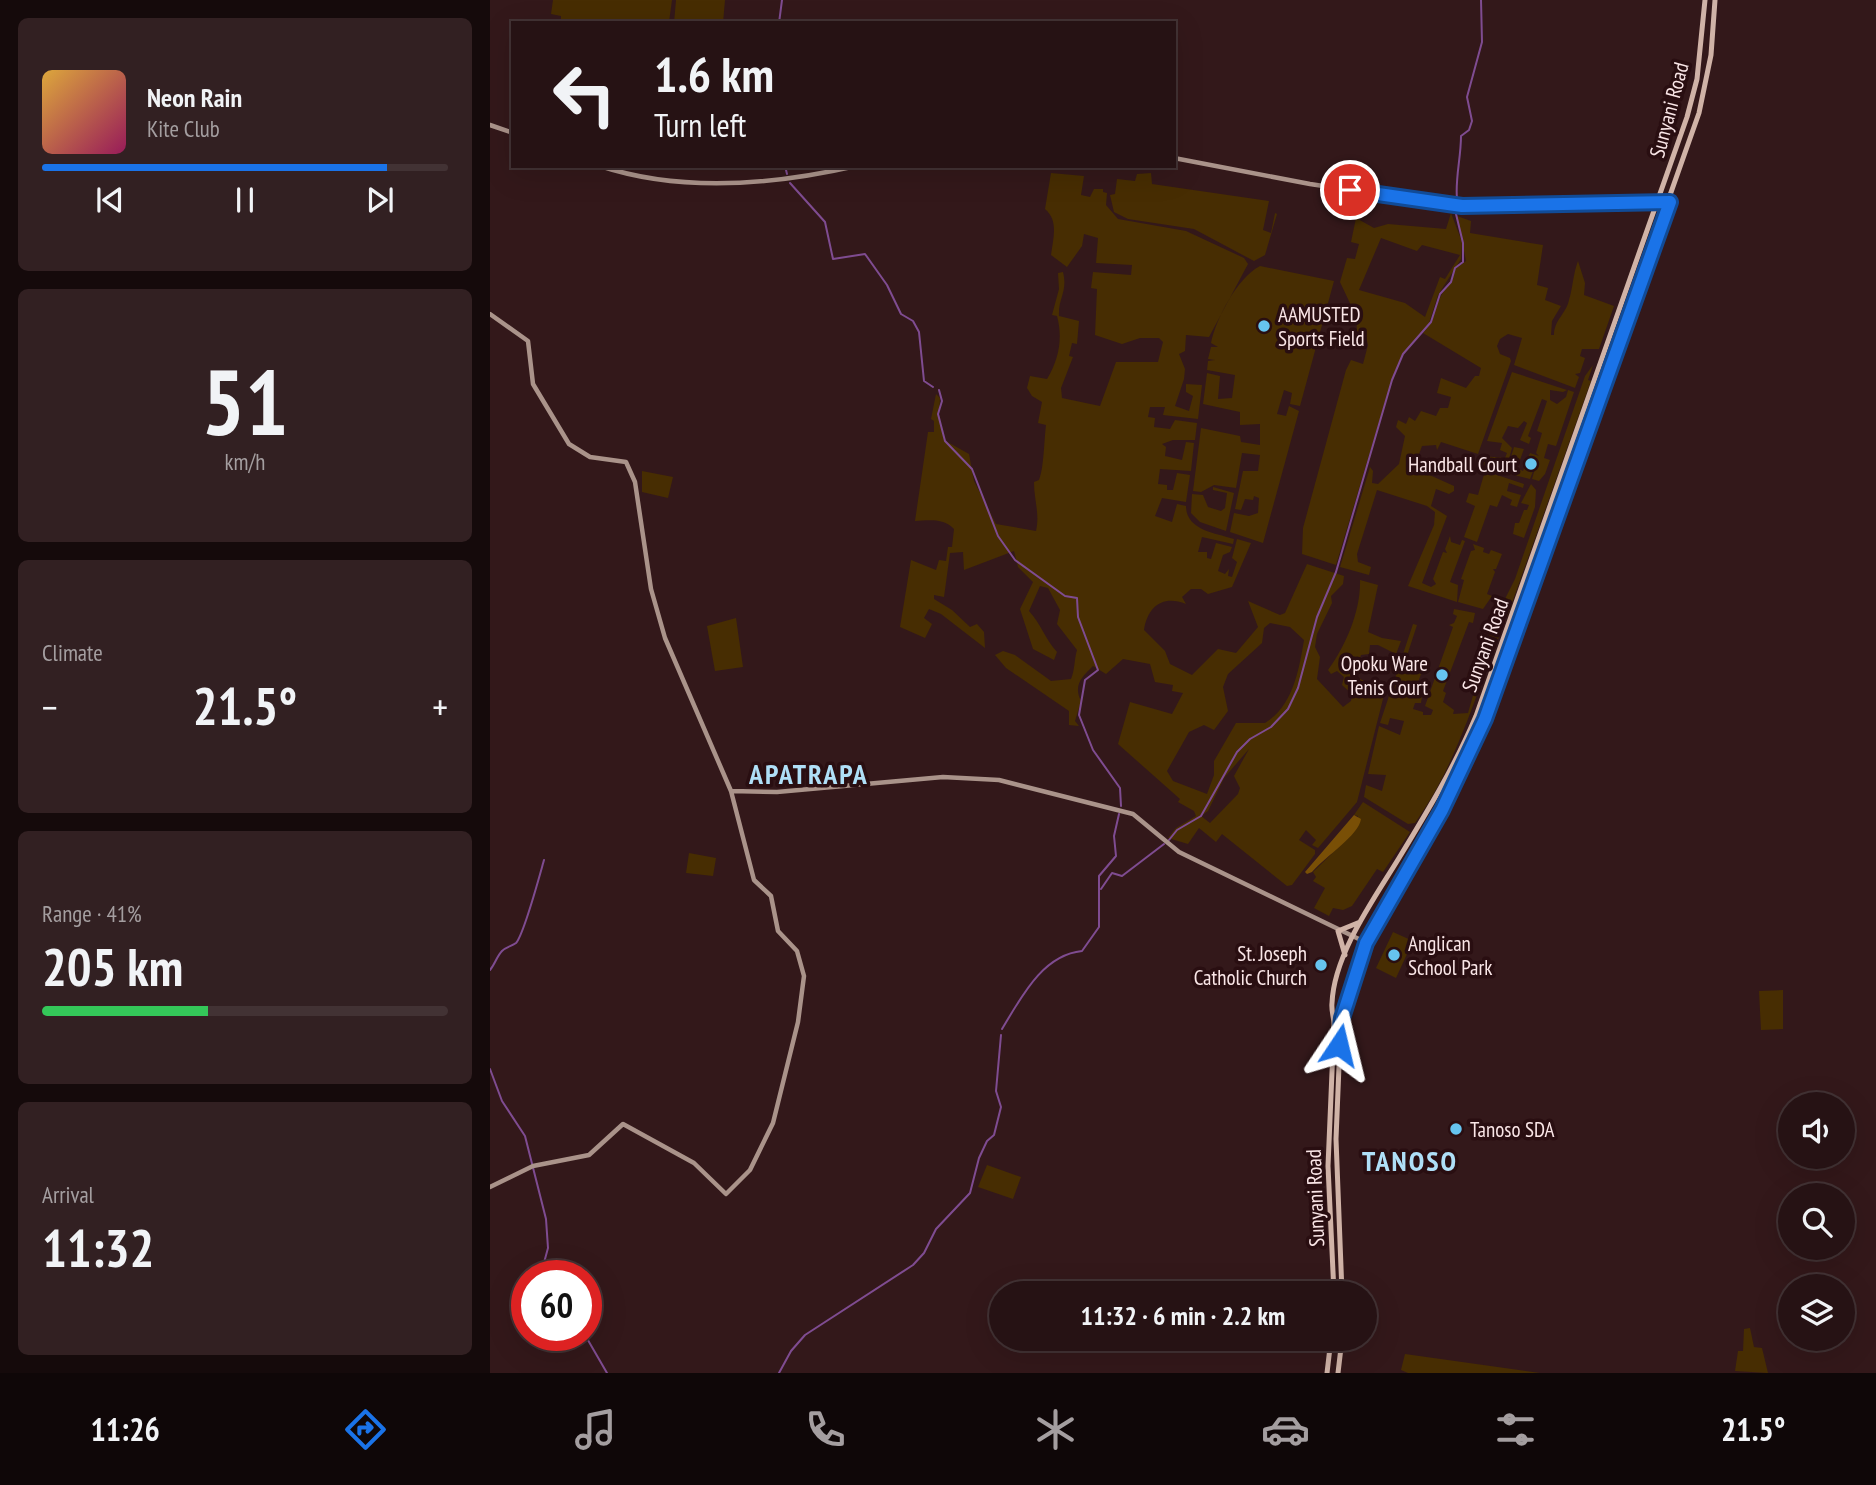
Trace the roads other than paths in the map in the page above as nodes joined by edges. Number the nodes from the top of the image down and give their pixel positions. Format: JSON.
{"nodes":[{"id":1,"x":1705,"y":0,"type":"edge"},
{"id":2,"x":1715,"y":0,"type":"edge"},
{"id":3,"x":490,"y":125,"type":"edge"},
{"id":4,"x":511,"y":132,"type":"edge"},
{"id":5,"x":1176,"y":158,"type":"edge"},
{"id":6,"x":608,"y":168,"type":"edge"},
{"id":7,"x":846,"y":168,"type":"edge"},
{"id":8,"x":1658,"y":201,"type":"junction"},
{"id":9,"x":1670,"y":202,"type":"junction"},
{"id":10,"x":490,"y":314,"type":"edge"},
{"id":11,"x":1560,"y":503,"type":"junction"},
{"id":12,"x":1550,"y":509,"type":"junction"},
{"id":13,"x":731,"y":791,"type":"junction"},
{"id":14,"x":1361,"y":921,"type":"junction"},
{"id":15,"x":1338,"y":931,"type":"junction"},
{"id":16,"x":1353,"y":937,"type":"junction"},
{"id":17,"x":1366,"y":943,"type":"junction"},
{"id":18,"x":1345,"y":955,"type":"junction"},
{"id":19,"x":490,"y":1187,"type":"edge"},
{"id":20,"x":1333,"y":1281,"type":"edge"},
{"id":21,"x":1342,"y":1281,"type":"edge"},
{"id":22,"x":1330,"y":1351,"type":"edge"},
{"id":23,"x":1341,"y":1351,"type":"edge"},
{"id":24,"x":1327,"y":1373,"type":"edge"},
{"id":25,"x":1338,"y":1373,"type":"edge"}],
"edges":[{"from":1,"to":8,"type":"main road","name":"Sunyani Road"},
{"from":2,"to":9,"type":"main road","name":"Sunyani Road"},
{"from":3,"to":4,"type":"street"},
{"from":5,"to":8,"type":"street"},
{"from":6,"to":7,"type":"street"},
{"from":8,"to":9,"type":"street"},
{"from":8,"to":12,"type":"main road","name":"Sunyani Road"},
{"from":9,"to":11,"type":"main road","name":"Sunyani Road"},
{"from":10,"to":13,"type":"street"},
{"from":11,"to":12,"type":"main road"},
{"from":11,"to":17,"type":"main road","name":"Sunyani Road"},
{"from":12,"to":14,"type":"main road","name":"Sunyani Road"},
{"from":13,"to":15,"type":"street"},
{"from":13,"to":19,"type":"street"},
{"from":14,"to":15,"type":"main road"},
{"from":14,"to":16,"type":"main road","name":"Sunyani Road"},
{"from":15,"to":16,"type":"street"},
{"from":15,"to":18,"type":"main road"},
{"from":16,"to":17,"type":"street"},
{"from":16,"to":18,"type":"main road","name":"Sunyani Road"},
{"from":17,"to":21,"type":"main road","name":"Sunyani Road"},
{"from":18,"to":20,"type":"main road","name":"Sunyani Road"},
{"from":22,"to":24,"type":"main road"},
{"from":23,"to":25,"type":"main road"}]}
